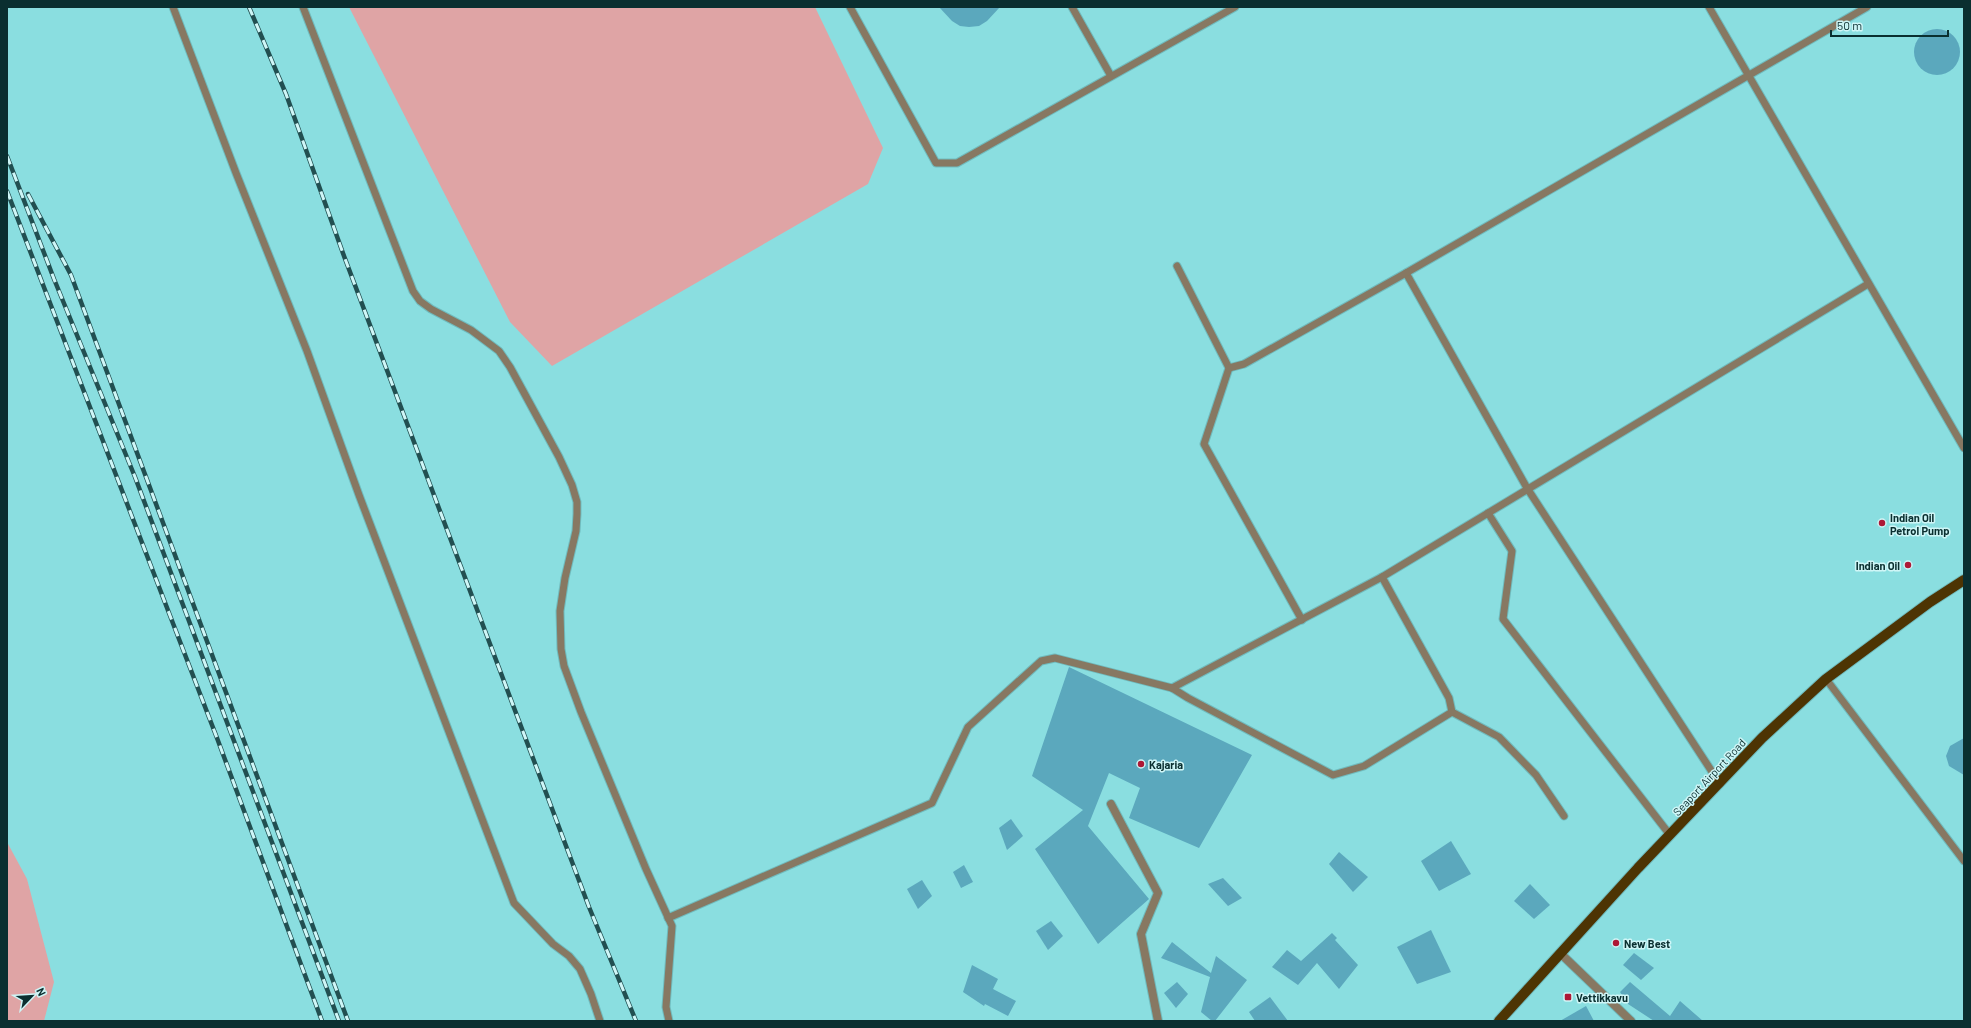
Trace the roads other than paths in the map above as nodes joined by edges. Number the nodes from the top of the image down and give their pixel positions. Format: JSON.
{"nodes":[{"id":1,"x":173,"y":7,"type":"edge"},
{"id":2,"x":303,"y":7,"type":"edge"},
{"id":3,"x":850,"y":7,"type":"edge"},
{"id":4,"x":1072,"y":7,"type":"edge"},
{"id":5,"x":1709,"y":7,"type":"edge"},
{"id":6,"x":1867,"y":7,"type":"edge"},
{"id":7,"x":1232,"y":8,"type":"edge"},
{"id":8,"x":1110,"y":76,"type":"junction"},
{"id":9,"x":1748,"y":76,"type":"junction"},
{"id":10,"x":1177,"y":266,"type":"dead end"},
{"id":11,"x":1406,"y":273,"type":"junction"},
{"id":12,"x":1868,"y":284,"type":"junction"},
{"id":13,"x":1229,"y":368,"type":"junction"},
{"id":14,"x":1964,"y":448,"type":"edge"},
{"id":15,"x":1527,"y":488,"type":"junction"},
{"id":16,"x":1488,"y":513,"type":"junction"},
{"id":17,"x":1382,"y":577,"type":"junction"},
{"id":18,"x":1964,"y":580,"type":"edge"},
{"id":19,"x":1302,"y":620,"type":"junction"},
{"id":20,"x":1826,"y":679,"type":"junction"},
{"id":21,"x":1172,"y":688,"type":"junction"},
{"id":22,"x":1452,"y":712,"type":"junction"},
{"id":23,"x":1720,"y":784,"type":"junction"},
{"id":24,"x":1111,"y":804,"type":"dead end"},
{"id":25,"x":1564,"y":816,"type":"dead end"},
{"id":26,"x":1670,"y":835,"type":"junction"},
{"id":27,"x":1964,"y":847,"type":"edge"},
{"id":28,"x":1957,"y":852,"type":"junction"},
{"id":29,"x":1964,"y":861,"type":"edge"},
{"id":30,"x":668,"y":918,"type":"junction"},
{"id":31,"x":1560,"y":954,"type":"junction"},
{"id":32,"x":600,"y":1021,"type":"edge"},
{"id":33,"x":669,"y":1021,"type":"edge"},
{"id":34,"x":1158,"y":1021,"type":"edge"},
{"id":35,"x":1499,"y":1021,"type":"edge"},
{"id":36,"x":1631,"y":1021,"type":"edge"}],
"edges":[{"from":1,"to":32,"type":"lane"},
{"from":2,"to":30,"type":"lane"},
{"from":3,"to":8,"type":"lane"},
{"from":4,"to":8,"type":"lane"},
{"from":5,"to":9,"type":"lane"},
{"from":6,"to":9,"type":"lane"},
{"from":7,"to":8,"type":"lane"},
{"from":9,"to":11,"type":"lane"},
{"from":9,"to":12,"type":"lane"},
{"from":10,"to":13,"type":"lane"},
{"from":11,"to":13,"type":"lane"},
{"from":11,"to":15,"type":"lane"},
{"from":12,"to":14,"type":"lane"},
{"from":12,"to":15,"type":"lane"},
{"from":13,"to":19,"type":"lane"},
{"from":15,"to":16,"type":"lane"},
{"from":15,"to":23,"type":"lane"},
{"from":16,"to":17,"type":"lane"},
{"from":16,"to":26,"type":"lane"},
{"from":17,"to":19,"type":"lane"},
{"from":17,"to":22,"type":"lane"},
{"from":18,"to":20,"type":"main road","name":"Seaport Airport Road"},
{"from":19,"to":21,"type":"lane"},
{"from":20,"to":23,"type":"main road","name":"Seaport Airport Road"},
{"from":20,"to":28,"type":"lane"},
{"from":21,"to":22,"type":"lane"},
{"from":21,"to":30,"type":"lane"},
{"from":22,"to":25,"type":"lane"},
{"from":23,"to":26,"type":"main road","name":"Seaport Airport Road"},
{"from":24,"to":34,"type":"street"},
{"from":26,"to":31,"type":"main road","name":"Seaport Airport Road"},
{"from":27,"to":28,"type":"lane"},
{"from":28,"to":29,"type":"lane"},
{"from":30,"to":33,"type":"lane"},
{"from":31,"to":35,"type":"main road","name":"Seaport Airport Road"},
{"from":31,"to":36,"type":"street"}]}
